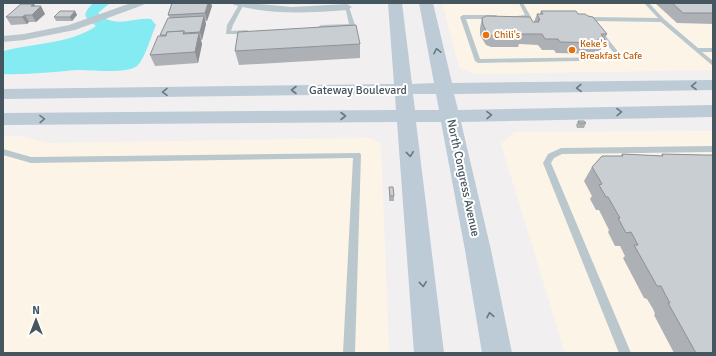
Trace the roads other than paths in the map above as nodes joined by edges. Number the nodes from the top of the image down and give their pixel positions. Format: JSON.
{"nodes":[{"id":1,"x":140,"y":3,"type":"edge"},
{"id":2,"x":395,"y":3,"type":"edge"},
{"id":3,"x":426,"y":3,"type":"edge"},
{"id":4,"x":521,"y":3,"type":"edge"},
{"id":5,"x":646,"y":3,"type":"edge"},
{"id":6,"x":239,"y":4,"type":"edge"},
{"id":7,"x":347,"y":8,"type":"joint"},
{"id":8,"x":505,"y":17,"type":"edge"},
{"id":9,"x":513,"y":17,"type":"edge"},
{"id":10,"x":528,"y":17,"type":"junction"},
{"id":11,"x":536,"y":18,"type":"edge"},
{"id":12,"x":582,"y":19,"type":"edge"},
{"id":13,"x":590,"y":19,"type":"junction"},
{"id":14,"x":662,"y":20,"type":"junction"},
{"id":15,"x":313,"y":28,"type":"edge"},
{"id":16,"x":251,"y":32,"type":"edge"},
{"id":17,"x":3,"y":39,"type":"edge"},
{"id":18,"x":698,"y":50,"type":"junction"},
{"id":19,"x":713,"y":50,"type":"edge"},
{"id":20,"x":713,"y":64,"type":"edge"},
{"id":21,"x":713,"y":85,"type":"edge"},
{"id":22,"x":404,"y":89,"type":"junction"},
{"id":23,"x":445,"y":90,"type":"junction"},
{"id":24,"x":3,"y":94,"type":"edge"},
{"id":25,"x":713,"y":111,"type":"edge"},
{"id":26,"x":406,"y":116,"type":"junction"},
{"id":27,"x":450,"y":116,"type":"junction"},
{"id":28,"x":3,"y":119,"type":"edge"},
{"id":29,"x":713,"y":149,"type":"edge"},
{"id":30,"x":3,"y":152,"type":"edge"},
{"id":31,"x":349,"y":353,"type":"edge"},
{"id":32,"x":429,"y":353,"type":"edge"},
{"id":33,"x":497,"y":353,"type":"edge"},
{"id":34,"x":625,"y":353,"type":"edge"}],
"edges":[{"from":1,"to":17,"type":"street"},
{"from":2,"to":22,"type":"main road"},
{"from":23,"to":3,"type":"main road","name":"North Congress Avenue","one_way":true},
{"from":4,"to":10,"type":"lane"},
{"from":5,"to":14,"type":"lane"},
{"from":6,"to":7,"type":"street"},
{"from":6,"to":16,"type":"lane"},
{"from":7,"to":15,"type":"lane"},
{"from":8,"to":13,"type":"lane"},
{"from":9,"to":10,"type":"lane"},
{"from":10,"to":11,"type":"lane"},
{"from":12,"to":13,"type":"lane"},
{"from":13,"to":14,"type":"lane"},
{"from":14,"to":18,"type":"lane"},
{"from":18,"to":19,"type":"lane"},
{"from":18,"to":20,"type":"lane"},
{"from":21,"to":23,"type":"main road","name":"Gateway Boulevard","one_way":true},
{"from":22,"to":23,"type":"main road","name":"Gateway Boulevard"},
{"from":22,"to":24,"type":"main road","name":"Gateway Boulevard","one_way":true},
{"from":22,"to":26,"type":"main road"},
{"from":23,"to":27,"type":"main road","name":"North Congress Avenue"},
{"from":27,"to":25,"type":"main road","one_way":true},
{"from":26,"to":27,"type":"main road"},
{"from":28,"to":26,"type":"main road","one_way":true},
{"from":26,"to":32,"type":"main road","one_way":true},
{"from":33,"to":27,"type":"main road","name":"North Congress Avenue","one_way":true},
{"from":29,"to":34,"type":"lane"},
{"from":30,"to":31,"type":"lane"}]}
